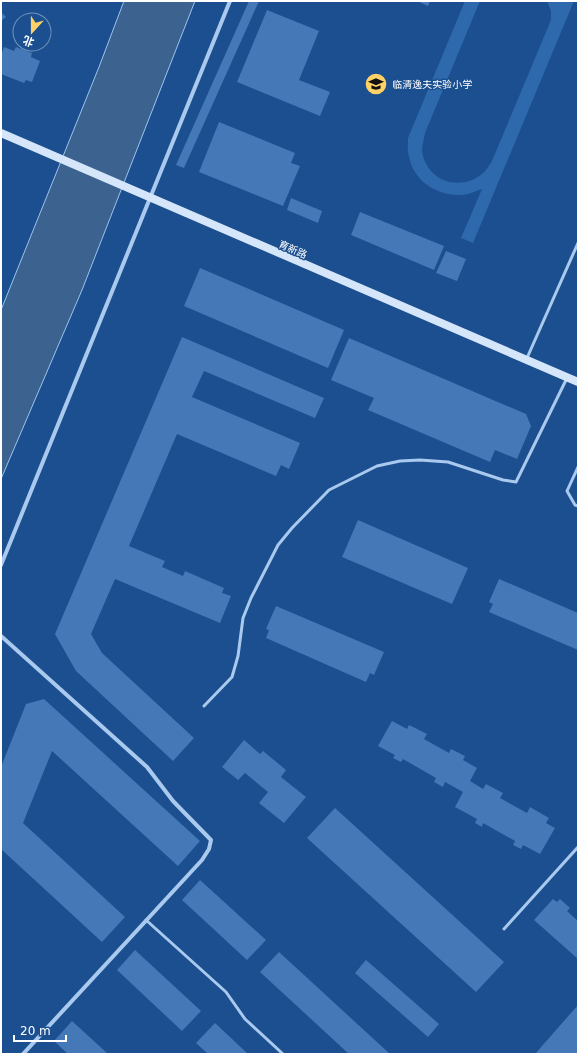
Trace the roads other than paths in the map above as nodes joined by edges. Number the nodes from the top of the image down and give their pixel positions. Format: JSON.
{"nodes":[{"id":1,"x":230,"y":1,"type":"edge"},
{"id":2,"x":1,"y":133,"type":"edge"},
{"id":3,"x":150,"y":197,"type":"junction"},
{"id":4,"x":578,"y":242,"type":"edge"},
{"id":5,"x":526,"y":360,"type":"junction"},
{"id":6,"x":567,"y":378,"type":"junction"},
{"id":7,"x":578,"y":382,"type":"edge"},
{"id":8,"x":578,"y":467,"type":"edge"},
{"id":9,"x":578,"y":506,"type":"edge"},
{"id":10,"x":1,"y":565,"type":"edge"},
{"id":11,"x":1,"y":636,"type":"edge"},
{"id":12,"x":204,"y":706,"type":"dead end"},
{"id":13,"x":578,"y":847,"type":"edge"},
{"id":14,"x":146,"y":920,"type":"junction"},
{"id":15,"x":504,"y":929,"type":"dead end"},
{"id":16,"x":23,"y":1054,"type":"edge"},
{"id":17,"x":283,"y":1054,"type":"edge"}],
"edges":[{"from":1,"to":3,"type":"street"},
{"from":2,"to":3,"type":"street","name":"育新路"},
{"from":3,"to":5,"type":"street","name":"育新路"},
{"from":3,"to":10,"type":"street"},
{"from":4,"to":5,"type":"lane"},
{"from":5,"to":6,"type":"street","name":"育新路"},
{"from":6,"to":7,"type":"street","name":"育新路"},
{"from":6,"to":12,"type":"lane"},
{"from":8,"to":9,"type":"lane"},
{"from":11,"to":14,"type":"street"},
{"from":13,"to":15,"type":"lane"},
{"from":14,"to":16,"type":"street"},
{"from":14,"to":17,"type":"lane"}]}
